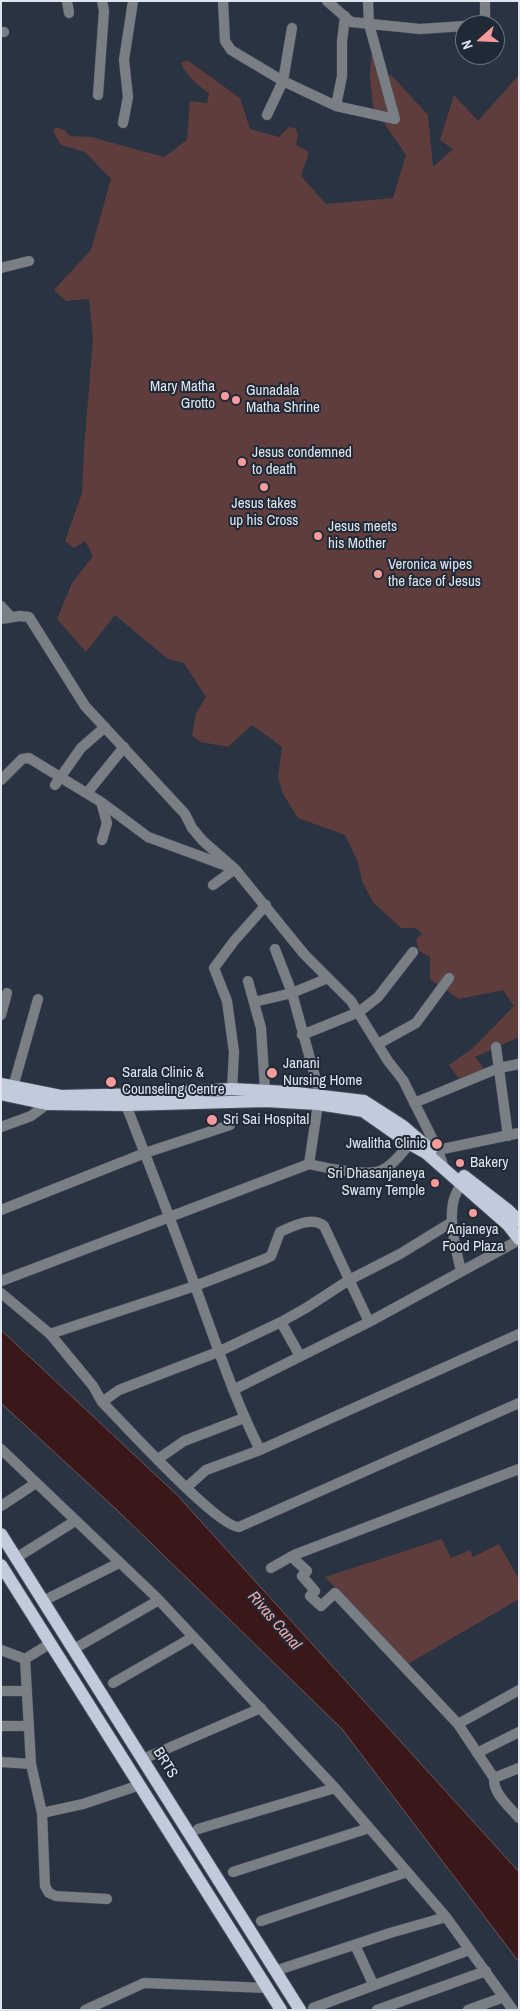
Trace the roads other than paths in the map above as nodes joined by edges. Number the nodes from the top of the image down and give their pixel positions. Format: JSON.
{"nodes":[{"id":1,"x":67,"y":1,"type":"edge"},
{"id":2,"x":102,"y":1,"type":"edge"},
{"id":3,"x":133,"y":1,"type":"edge"},
{"id":4,"x":224,"y":1,"type":"edge"},
{"id":5,"x":327,"y":1,"type":"edge"},
{"id":6,"x":368,"y":1,"type":"edge"},
{"id":7,"x":485,"y":1,"type":"edge"},
{"id":8,"x":69,"y":12,"type":"dead end"},
{"id":9,"x":485,"y":15,"type":"edge"},
{"id":10,"x":345,"y":16,"type":"junction"},
{"id":11,"x":369,"y":24,"type":"junction"},
{"id":12,"x":455,"y":27,"type":"edge"},
{"id":13,"x":292,"y":28,"type":"dead end"},
{"id":14,"x":283,"y":81,"type":"junction"},
{"id":15,"x":98,"y":95,"type":"dead end"},
{"id":16,"x":336,"y":106,"type":"junction"},
{"id":17,"x":266,"y":115,"type":"dead end"},
{"id":18,"x":122,"y":123,"type":"dead end"},
{"id":19,"x":29,"y":261,"type":"dead end"},
{"id":20,"x":1,"y":268,"type":"edge"},
{"id":21,"x":1,"y":606,"type":"edge"},
{"id":22,"x":6,"y":618,"type":"edge"},
{"id":23,"x":105,"y":727,"type":"junction"},
{"id":24,"x":124,"y":747,"type":"junction"},
{"id":25,"x":62,"y":776,"type":"junction"},
{"id":26,"x":1,"y":780,"type":"edge"},
{"id":27,"x":56,"y":785,"type":"dead end"},
{"id":28,"x":87,"y":793,"type":"junction"},
{"id":29,"x":102,"y":802,"type":"junction"},
{"id":30,"x":102,"y":840,"type":"dead end"},
{"id":31,"x":235,"y":868,"type":"junction"},
{"id":32,"x":213,"y":885,"type":"dead end"},
{"id":33,"x":266,"y":905,"type":"junction"},
{"id":34,"x":275,"y":949,"type":"dead end"},
{"id":35,"x":413,"y":952,"type":"dead end"},
{"id":36,"x":328,"y":978,"type":"junction"},
{"id":37,"x":449,"y":978,"type":"dead end"},
{"id":38,"x":248,"y":981,"type":"dead end"},
{"id":39,"x":7,"y":993,"type":"dead end"},
{"id":40,"x":292,"y":994,"type":"junction"},
{"id":41,"x":38,"y":998,"type":"dead end"},
{"id":42,"x":254,"y":1002,"type":"junction"},
{"id":43,"x":359,"y":1012,"type":"junction"},
{"id":44,"x":1,"y":1015,"type":"edge"},
{"id":45,"x":302,"y":1035,"type":"junction"},
{"id":46,"x":378,"y":1044,"type":"junction"},
{"id":47,"x":496,"y":1047,"type":"dead end"},
{"id":48,"x":519,"y":1064,"type":"edge"},
{"id":49,"x":499,"y":1068,"type":"junction"},
{"id":50,"x":7,"y":1085,"type":"edge"},
{"id":51,"x":232,"y":1088,"type":"junction"},
{"id":52,"x":265,"y":1090,"type":"junction"},
{"id":53,"x":1,"y":1094,"type":"edge"},
{"id":54,"x":319,"y":1099,"type":"junction"},
{"id":55,"x":414,"y":1103,"type":"junction"},
{"id":56,"x":47,"y":1104,"type":"junction"},
{"id":57,"x":126,"y":1105,"type":"junction"},
{"id":58,"x":230,"y":1125,"type":"dead end"},
{"id":59,"x":1,"y":1127,"type":"edge"},
{"id":60,"x":514,"y":1135,"type":"edge"},
{"id":61,"x":410,"y":1144,"type":"junction"},
{"id":62,"x":145,"y":1153,"type":"junction"},
{"id":63,"x":441,"y":1159,"type":"junction"},
{"id":64,"x":310,"y":1164,"type":"junction"},
{"id":65,"x":461,"y":1184,"type":"junction"},
{"id":66,"x":513,"y":1209,"type":"edge"},
{"id":67,"x":1,"y":1210,"type":"edge"},
{"id":68,"x":170,"y":1218,"type":"junction"},
{"id":69,"x":519,"y":1221,"type":"edge"},
{"id":70,"x":452,"y":1222,"type":"junction"},
{"id":71,"x":519,"y":1240,"type":"edge"},
{"id":72,"x":461,"y":1270,"type":"junction"},
{"id":73,"x":349,"y":1280,"type":"junction"},
{"id":74,"x":1,"y":1281,"type":"edge"},
{"id":75,"x":195,"y":1286,"type":"junction"},
{"id":76,"x":1,"y":1293,"type":"edge"},
{"id":77,"x":280,"y":1322,"type":"junction"},
{"id":78,"x":369,"y":1322,"type":"junction"},
{"id":79,"x":50,"y":1334,"type":"junction"},
{"id":80,"x":519,"y":1334,"type":"edge"},
{"id":81,"x":218,"y":1352,"type":"junction"},
{"id":82,"x":300,"y":1356,"type":"junction"},
{"id":83,"x":233,"y":1390,"type":"junction"},
{"id":84,"x":102,"y":1402,"type":"junction"},
{"id":85,"x":519,"y":1402,"type":"edge"},
{"id":86,"x":244,"y":1418,"type":"junction"},
{"id":87,"x":1,"y":1449,"type":"edge"},
{"id":88,"x":260,"y":1450,"type":"junction"},
{"id":89,"x":158,"y":1459,"type":"junction"},
{"id":90,"x":519,"y":1469,"type":"edge"},
{"id":91,"x":36,"y":1483,"type":"junction"},
{"id":92,"x":187,"y":1487,"type":"junction"},
{"id":93,"x":1,"y":1506,"type":"edge"},
{"id":94,"x":75,"y":1521,"type":"junction"},
{"id":95,"x":1,"y":1534,"type":"edge"},
{"id":96,"x":292,"y":1557,"type":"junction"},
{"id":97,"x":16,"y":1558,"type":"junction"},
{"id":98,"x":119,"y":1563,"type":"junction"},
{"id":99,"x":1,"y":1565,"type":"edge"},
{"id":100,"x":271,"y":1568,"type":"dead end"},
{"id":101,"x":159,"y":1600,"type":"junction"},
{"id":102,"x":43,"y":1601,"type":"junction"},
{"id":103,"x":193,"y":1636,"type":"junction"},
{"id":104,"x":50,"y":1643,"type":"junction"},
{"id":105,"x":74,"y":1649,"type":"junction"},
{"id":106,"x":1,"y":1650,"type":"edge"},
{"id":107,"x":26,"y":1659,"type":"junction"},
{"id":108,"x":113,"y":1683,"type":"dead end"},
{"id":109,"x":519,"y":1690,"type":"edge"},
{"id":110,"x":1,"y":1691,"type":"edge"},
{"id":111,"x":27,"y":1691,"type":"junction"},
{"id":112,"x":261,"y":1708,"type":"junction"},
{"id":113,"x":458,"y":1724,"type":"junction"},
{"id":114,"x":1,"y":1726,"type":"edge"},
{"id":115,"x":29,"y":1726,"type":"junction"},
{"id":116,"x":519,"y":1732,"type":"edge"},
{"id":117,"x":477,"y":1753,"type":"junction"},
{"id":118,"x":143,"y":1759,"type":"junction"},
{"id":119,"x":1,"y":1762,"type":"edge"},
{"id":120,"x":31,"y":1764,"type":"junction"},
{"id":121,"x":519,"y":1768,"type":"edge"},
{"id":122,"x":494,"y":1778,"type":"junction"},
{"id":123,"x":140,"y":1784,"type":"junction"},
{"id":124,"x":334,"y":1788,"type":"junction"},
{"id":125,"x":42,"y":1813,"type":"junction"},
{"id":126,"x":519,"y":1818,"type":"edge"},
{"id":127,"x":198,"y":1828,"type":"dead end"},
{"id":128,"x":369,"y":1828,"type":"junction"},
{"id":129,"x":233,"y":1872,"type":"dead end"},
{"id":130,"x":407,"y":1872,"type":"junction"},
{"id":131,"x":107,"y":1899,"type":"dead end"},
{"id":132,"x":446,"y":1917,"type":"junction"},
{"id":133,"x":261,"y":1921,"type":"dead end"},
{"id":134,"x":355,"y":1945,"type":"junction"},
{"id":135,"x":470,"y":1950,"type":"junction"},
{"id":136,"x":276,"y":1971,"type":"junction"},
{"id":137,"x":486,"y":1971,"type":"junction"},
{"id":138,"x":373,"y":1984,"type":"junction"},
{"id":139,"x":267,"y":1988,"type":"junction"},
{"id":140,"x":504,"y":1996,"type":"junction"},
{"id":141,"x":306,"y":2009,"type":"edge"},
{"id":142,"x":84,"y":2010,"type":"edge"},
{"id":143,"x":281,"y":2010,"type":"edge"},
{"id":144,"x":377,"y":2010,"type":"edge"},
{"id":145,"x":468,"y":2010,"type":"edge"},
{"id":146,"x":513,"y":2010,"type":"edge"}],
"edges":[{"from":1,"to":8,"type":"street"},
{"from":2,"to":15,"type":"street"},
{"from":3,"to":18,"type":"street"},
{"from":4,"to":14,"type":"street"},
{"from":5,"to":10,"type":"street"},
{"from":6,"to":11,"type":"street"},
{"from":7,"to":9,"type":"street"},
{"from":10,"to":11,"type":"street"},
{"from":10,"to":16,"type":"street"},
{"from":11,"to":12,"type":"street"},
{"from":11,"to":16,"type":"street"},
{"from":13,"to":14,"type":"street"},
{"from":14,"to":16,"type":"street"},
{"from":14,"to":17,"type":"street"},
{"from":19,"to":20,"type":"street"},
{"from":21,"to":22,"type":"street"},
{"from":22,"to":23,"type":"street"},
{"from":23,"to":24,"type":"street"},
{"from":23,"to":25,"type":"street"},
{"from":24,"to":28,"type":"street"},
{"from":24,"to":31,"type":"street"},
{"from":25,"to":26,"type":"street"},
{"from":25,"to":27,"type":"street"},
{"from":25,"to":28,"type":"street"},
{"from":28,"to":29,"type":"street"},
{"from":29,"to":30,"type":"street"},
{"from":29,"to":31,"type":"street"},
{"from":31,"to":32,"type":"street"},
{"from":31,"to":33,"type":"street"},
{"from":33,"to":36,"type":"street"},
{"from":33,"to":51,"type":"street"},
{"from":34,"to":40,"type":"street"},
{"from":35,"to":43,"type":"street"},
{"from":36,"to":40,"type":"street"},
{"from":36,"to":43,"type":"street"},
{"from":37,"to":46,"type":"street"},
{"from":38,"to":42,"type":"street"},
{"from":39,"to":44,"type":"street"},
{"from":40,"to":42,"type":"street"},
{"from":40,"to":45,"type":"street"},
{"from":41,"to":50,"type":"street"},
{"from":42,"to":52,"type":"street"},
{"from":43,"to":45,"type":"street"},
{"from":43,"to":46,"type":"street"},
{"from":45,"to":54,"type":"street"},
{"from":46,"to":55,"type":"street"},
{"from":47,"to":49,"type":"street"},
{"from":48,"to":49,"type":"street"},
{"from":49,"to":55,"type":"street"},
{"from":49,"to":60,"type":"street"},
{"from":50,"to":51,"type":"main road"},
{"from":51,"to":52,"type":"main road"},
{"from":52,"to":54,"type":"main road"},
{"from":53,"to":56,"type":"main road"},
{"from":54,"to":57,"type":"main road"},
{"from":54,"to":61,"type":"main road"},
{"from":54,"to":63,"type":"main road"},
{"from":54,"to":64,"type":"street"},
{"from":55,"to":63,"type":"street"},
{"from":56,"to":57,"type":"main road"},
{"from":56,"to":59,"type":"street"},
{"from":57,"to":62,"type":"street"},
{"from":58,"to":62,"type":"street"},
{"from":60,"to":63,"type":"street"},
{"from":61,"to":63,"type":"main road"},
{"from":61,"to":64,"type":"street"},
{"from":62,"to":67,"type":"street"},
{"from":62,"to":68,"type":"street"},
{"from":63,"to":65,"type":"main road"},
{"from":63,"to":66,"type":"main road"},
{"from":64,"to":68,"type":"street"},
{"from":65,"to":70,"type":"street"},
{"from":65,"to":71,"type":"main road"},
{"from":66,"to":69,"type":"main road"},
{"from":68,"to":74,"type":"street"},
{"from":68,"to":75,"type":"street"},
{"from":70,"to":72,"type":"street"},
{"from":70,"to":73,"type":"street"},
{"from":71,"to":72,"type":"street"},
{"from":72,"to":78,"type":"street"},
{"from":73,"to":75,"type":"street"},
{"from":73,"to":77,"type":"street"},
{"from":73,"to":78,"type":"street"},
{"from":75,"to":79,"type":"street"},
{"from":75,"to":81,"type":"street"},
{"from":76,"to":79,"type":"street"},
{"from":77,"to":81,"type":"street"},
{"from":77,"to":82,"type":"street"},
{"from":78,"to":82,"type":"street"},
{"from":79,"to":84,"type":"street"},
{"from":80,"to":88,"type":"street"},
{"from":81,"to":83,"type":"street"},
{"from":81,"to":84,"type":"street"},
{"from":82,"to":83,"type":"street"},
{"from":83,"to":86,"type":"street"},
{"from":84,"to":89,"type":"street"},
{"from":85,"to":92,"type":"street"},
{"from":86,"to":88,"type":"street"},
{"from":86,"to":89,"type":"street"},
{"from":87,"to":91,"type":"street"},
{"from":88,"to":92,"type":"street"},
{"from":89,"to":92,"type":"street"},
{"from":90,"to":96,"type":"street"},
{"from":91,"to":93,"type":"street"},
{"from":91,"to":94,"type":"street"},
{"from":94,"to":97,"type":"street"},
{"from":94,"to":98,"type":"street"},
{"from":95,"to":97,"type":"main road","name":"BRTS"},
{"from":96,"to":100,"type":"street"},
{"from":96,"to":113,"type":"street"},
{"from":97,"to":102,"type":"main road","name":"BRTS"},
{"from":98,"to":101,"type":"street"},
{"from":98,"to":102,"type":"street"},
{"from":99,"to":104,"type":"main road"},
{"from":101,"to":103,"type":"street"},
{"from":101,"to":105,"type":"street"},
{"from":102,"to":105,"type":"main road","name":"BRTS"},
{"from":103,"to":108,"type":"street"},
{"from":103,"to":112,"type":"street"},
{"from":104,"to":107,"type":"street"},
{"from":104,"to":123,"type":"main road"},
{"from":105,"to":118,"type":"main road","name":"BRTS"},
{"from":106,"to":107,"type":"street"},
{"from":107,"to":111,"type":"street"},
{"from":109,"to":113,"type":"street"},
{"from":110,"to":111,"type":"street"},
{"from":111,"to":115,"type":"street"},
{"from":112,"to":118,"type":"street"},
{"from":112,"to":124,"type":"street"},
{"from":113,"to":117,"type":"street"},
{"from":114,"to":115,"type":"street"},
{"from":115,"to":120,"type":"street"},
{"from":116,"to":117,"type":"street"},
{"from":117,"to":122,"type":"street"},
{"from":118,"to":136,"type":"main road","name":"BRTS"},
{"from":119,"to":120,"type":"street"},
{"from":120,"to":125,"type":"street"},
{"from":121,"to":122,"type":"street"},
{"from":122,"to":126,"type":"street"},
{"from":123,"to":125,"type":"street"},
{"from":123,"to":139,"type":"main road"},
{"from":124,"to":127,"type":"street"},
{"from":124,"to":128,"type":"street"},
{"from":125,"to":131,"type":"street"},
{"from":128,"to":129,"type":"street"},
{"from":128,"to":130,"type":"street"},
{"from":130,"to":132,"type":"street"},
{"from":130,"to":133,"type":"street"},
{"from":132,"to":134,"type":"street"},
{"from":132,"to":135,"type":"street"},
{"from":134,"to":136,"type":"street"},
{"from":134,"to":138,"type":"street"},
{"from":135,"to":137,"type":"street"},
{"from":135,"to":138,"type":"street"},
{"from":136,"to":141,"type":"main road","name":"BRTS"},
{"from":137,"to":140,"type":"street"},
{"from":137,"to":144,"type":"street"},
{"from":138,"to":141,"type":"street"},
{"from":139,"to":142,"type":"street"},
{"from":139,"to":143,"type":"main road"},
{"from":140,"to":145,"type":"street"},
{"from":140,"to":146,"type":"street"}]}
